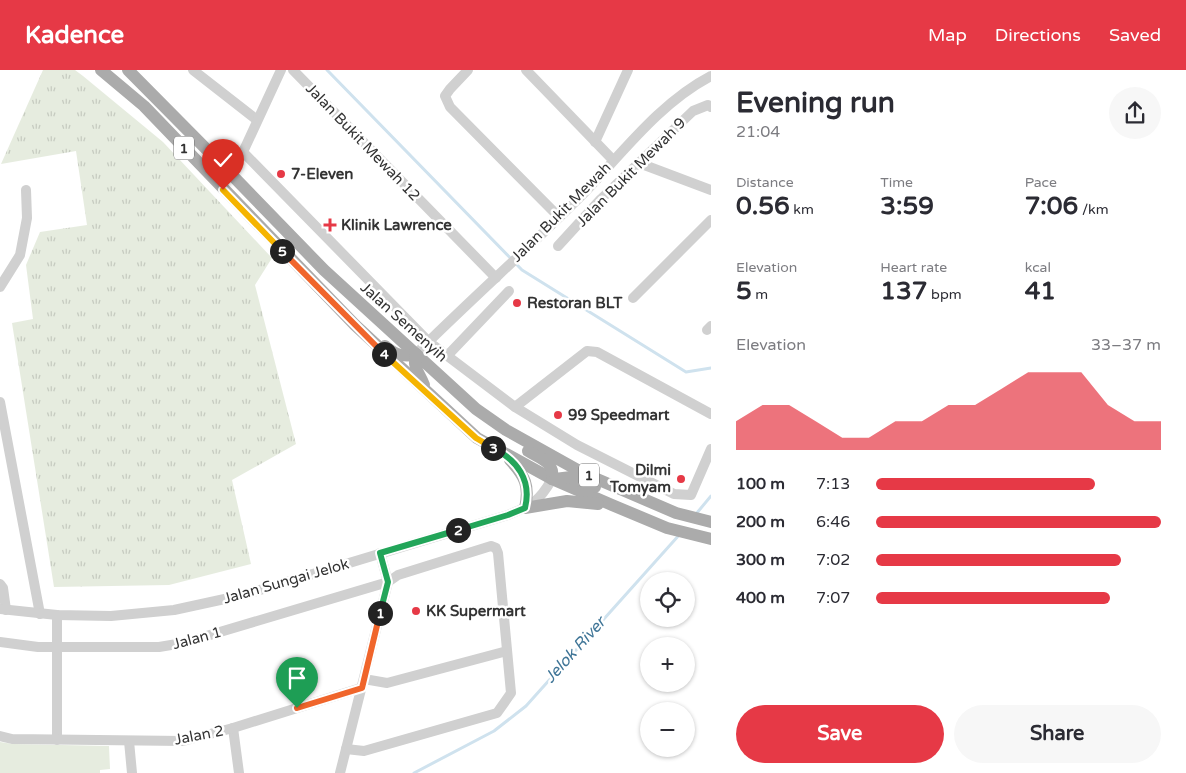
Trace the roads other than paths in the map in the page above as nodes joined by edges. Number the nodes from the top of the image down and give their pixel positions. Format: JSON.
{"nodes":[{"id":1,"x":101,"y":70,"type":"edge"},
{"id":2,"x":128,"y":70,"type":"edge"},
{"id":3,"x":193,"y":70,"type":"edge"},
{"id":4,"x":281,"y":70,"type":"edge"},
{"id":5,"x":293,"y":70,"type":"edge"},
{"id":6,"x":468,"y":70,"type":"edge"},
{"id":7,"x":526,"y":70,"type":"edge"},
{"id":8,"x":628,"y":70,"type":"edge"},
{"id":9,"x":537,"y":74,"type":"edge"},
{"id":10,"x":711,"y":76,"type":"edge"},
{"id":11,"x":709,"y":106,"type":"edge"},
{"id":12,"x":257,"y":120,"type":"junction"},
{"id":13,"x":595,"y":142,"type":"junction"},
{"id":14,"x":242,"y":152,"type":"junction"},
{"id":15,"x":613,"y":160,"type":"junction"},
{"id":16,"x":639,"y":164,"type":"junction"},
{"id":17,"x":229,"y":172,"type":"junction"},
{"id":18,"x":589,"y":187,"type":"junction"},
{"id":19,"x":26,"y":190,"type":"dead end"},
{"id":20,"x":711,"y":190,"type":"edge"},
{"id":21,"x":601,"y":199,"type":"junction"},
{"id":22,"x":559,"y":217,"type":"junction"},
{"id":23,"x":711,"y":220,"type":"edge"},
{"id":24,"x":558,"y":246,"type":"dead end"},
{"id":25,"x":496,"y":278,"type":"junction"},
{"id":26,"x":0,"y":287,"type":"edge"},
{"id":27,"x":509,"y":291,"type":"dead end"},
{"id":28,"x":633,"y":298,"type":"dead end"},
{"id":29,"x":355,"y":325,"type":"junction"},
{"id":30,"x":429,"y":342,"type":"junction"},
{"id":31,"x":416,"y":354,"type":"junction"},
{"id":32,"x":447,"y":356,"type":"junction"},
{"id":33,"x":426,"y":392,"type":"junction"},
{"id":34,"x":0,"y":402,"type":"edge"},
{"id":35,"x":516,"y":406,"type":"junction"},
{"id":36,"x":711,"y":414,"type":"edge"},
{"id":37,"x":506,"y":430,"type":"junction"},
{"id":38,"x":711,"y":449,"type":"edge"},
{"id":39,"x":503,"y":453,"type":"junction"},
{"id":40,"x":552,"y":479,"type":"junction"},
{"id":41,"x":652,"y":503,"type":"junction"},
{"id":42,"x":612,"y":506,"type":"junction"},
{"id":43,"x":525,"y":508,"type":"junction"},
{"id":44,"x":711,"y":522,"type":"edge"},
{"id":45,"x":711,"y":539,"type":"edge"},
{"id":46,"x":380,"y":553,"type":"junction"},
{"id":47,"x":388,"y":582,"type":"junction"},
{"id":48,"x":0,"y":584,"type":"edge"},
{"id":49,"x":3,"y":609,"type":"edge"},
{"id":50,"x":40,"y":614,"type":"junction"},
{"id":51,"x":57,"y":615,"type":"junction"},
{"id":52,"x":0,"y":642,"type":"edge"},
{"id":53,"x":57,"y":647,"type":"junction"},
{"id":54,"x":507,"y":651,"type":"junction"},
{"id":55,"x":363,"y":684,"type":"junction"},
{"id":56,"x":233,"y":728,"type":"junction"},
{"id":57,"x":0,"y":736,"type":"edge"},
{"id":58,"x":57,"y":740,"type":"junction"},
{"id":59,"x":129,"y":741,"type":"junction"},
{"id":60,"x":346,"y":749,"type":"junction"},
{"id":61,"x":132,"y":773,"type":"edge"},
{"id":62,"x":239,"y":773,"type":"edge"},
{"id":63,"x":340,"y":773,"type":"edge"}],
"edges":[{"from":1,"to":29,"type":"main road","number":"1"},
{"from":2,"to":17,"type":"main road","name":"Jalan Semenyih","number":"1"},
{"from":3,"to":12,"type":"street"},
{"from":4,"to":12,"type":"street"},
{"from":5,"to":25,"type":"street","name":"Jalan Bukit Mewah 12"},
{"from":6,"to":22,"type":"street"},
{"from":7,"to":9,"type":"street"},
{"from":8,"to":13,"type":"street"},
{"from":9,"to":13,"type":"street"},
{"from":10,"to":15,"type":"street","name":"Jalan Bukit Mewah"},
{"from":11,"to":16,"type":"street","name":"Jalan Bukit Mewah 9"},
{"from":12,"to":14,"type":"street"},
{"from":13,"to":15,"type":"street"},
{"from":14,"to":17,"type":"street"},
{"from":14,"to":30,"type":"street"},
{"from":15,"to":18,"type":"street","name":"Jalan Bukit Mewah"},
{"from":16,"to":20,"type":"street"},
{"from":16,"to":21,"type":"street","name":"Jalan Bukit Mewah 9"},
{"from":17,"to":31,"type":"main road","name":"Jalan Semenyih","number":"1"},
{"from":18,"to":21,"type":"street"},
{"from":18,"to":22,"type":"street","name":"Jalan Bukit Mewah"},
{"from":19,"to":26,"type":"street"},
{"from":21,"to":24,"type":"street","name":"Jalan Bukit Mewah 9"},
{"from":22,"to":25,"type":"street","name":"Jalan Bukit Mewah"},
{"from":23,"to":28,"type":"street"},
{"from":25,"to":30,"type":"street","name":"Jalan Bukit Mewah"},
{"from":27,"to":32,"type":"street"},
{"from":29,"to":31,"type":"main road"},
{"from":29,"to":33,"type":"main road","number":"1"},
{"from":30,"to":31,"type":"street","name":"Jalan Bukit Mewah"},
{"from":30,"to":32,"type":"street"},
{"from":31,"to":33,"type":"main road"},
{"from":31,"to":37,"type":"main road","name":"Jalan Semenyih","number":"1"},
{"from":32,"to":35,"type":"street"},
{"from":33,"to":39,"type":"main road","number":"1"},
{"from":34,"to":50,"type":"street"},
{"from":35,"to":36,"type":"street"},
{"from":35,"to":38,"type":"street"},
{"from":37,"to":40,"type":"main road"},
{"from":37,"to":41,"type":"main road","name":"Jalan Semenyih","number":"1"},
{"from":39,"to":40,"type":"main road","number":"1"},
{"from":39,"to":43,"type":"main road"},
{"from":40,"to":41,"type":"main road"},
{"from":40,"to":42,"type":"main road","number":"1"},
{"from":40,"to":43,"type":"street","name":"Jalan Sungai Jelok"},
{"from":41,"to":44,"type":"main road","name":"Jalan Semenyih","number":"1"},
{"from":42,"to":43,"type":"main road"},
{"from":42,"to":45,"type":"main road","number":"1"},
{"from":43,"to":46,"type":"street","name":"Jalan Sungai Jelok"},
{"from":46,"to":47,"type":"street"},
{"from":46,"to":51,"type":"street","name":"Jalan Sungai Jelok"},
{"from":47,"to":53,"type":"street","name":"Jalan 1"},
{"from":47,"to":54,"type":"street","name":"Jalan 1"},
{"from":47,"to":55,"type":"street"},
{"from":48,"to":49,"type":"street"},
{"from":49,"to":50,"type":"street","name":"Jalan Sungai Jelok"},
{"from":50,"to":51,"type":"street","name":"Jalan Sungai Jelok"},
{"from":51,"to":53,"type":"street"},
{"from":52,"to":53,"type":"street","name":"Jalan 1"},
{"from":53,"to":58,"type":"street"},
{"from":54,"to":55,"type":"street"},
{"from":54,"to":60,"type":"street"},
{"from":55,"to":56,"type":"street","name":"Jalan 2"},
{"from":55,"to":60,"type":"street"},
{"from":56,"to":59,"type":"street","name":"Jalan 2"},
{"from":56,"to":62,"type":"street"},
{"from":57,"to":58,"type":"street","name":"Jalan 2"},
{"from":58,"to":59,"type":"street","name":"Jalan 2"},
{"from":59,"to":61,"type":"street"},
{"from":60,"to":63,"type":"street"}]}
